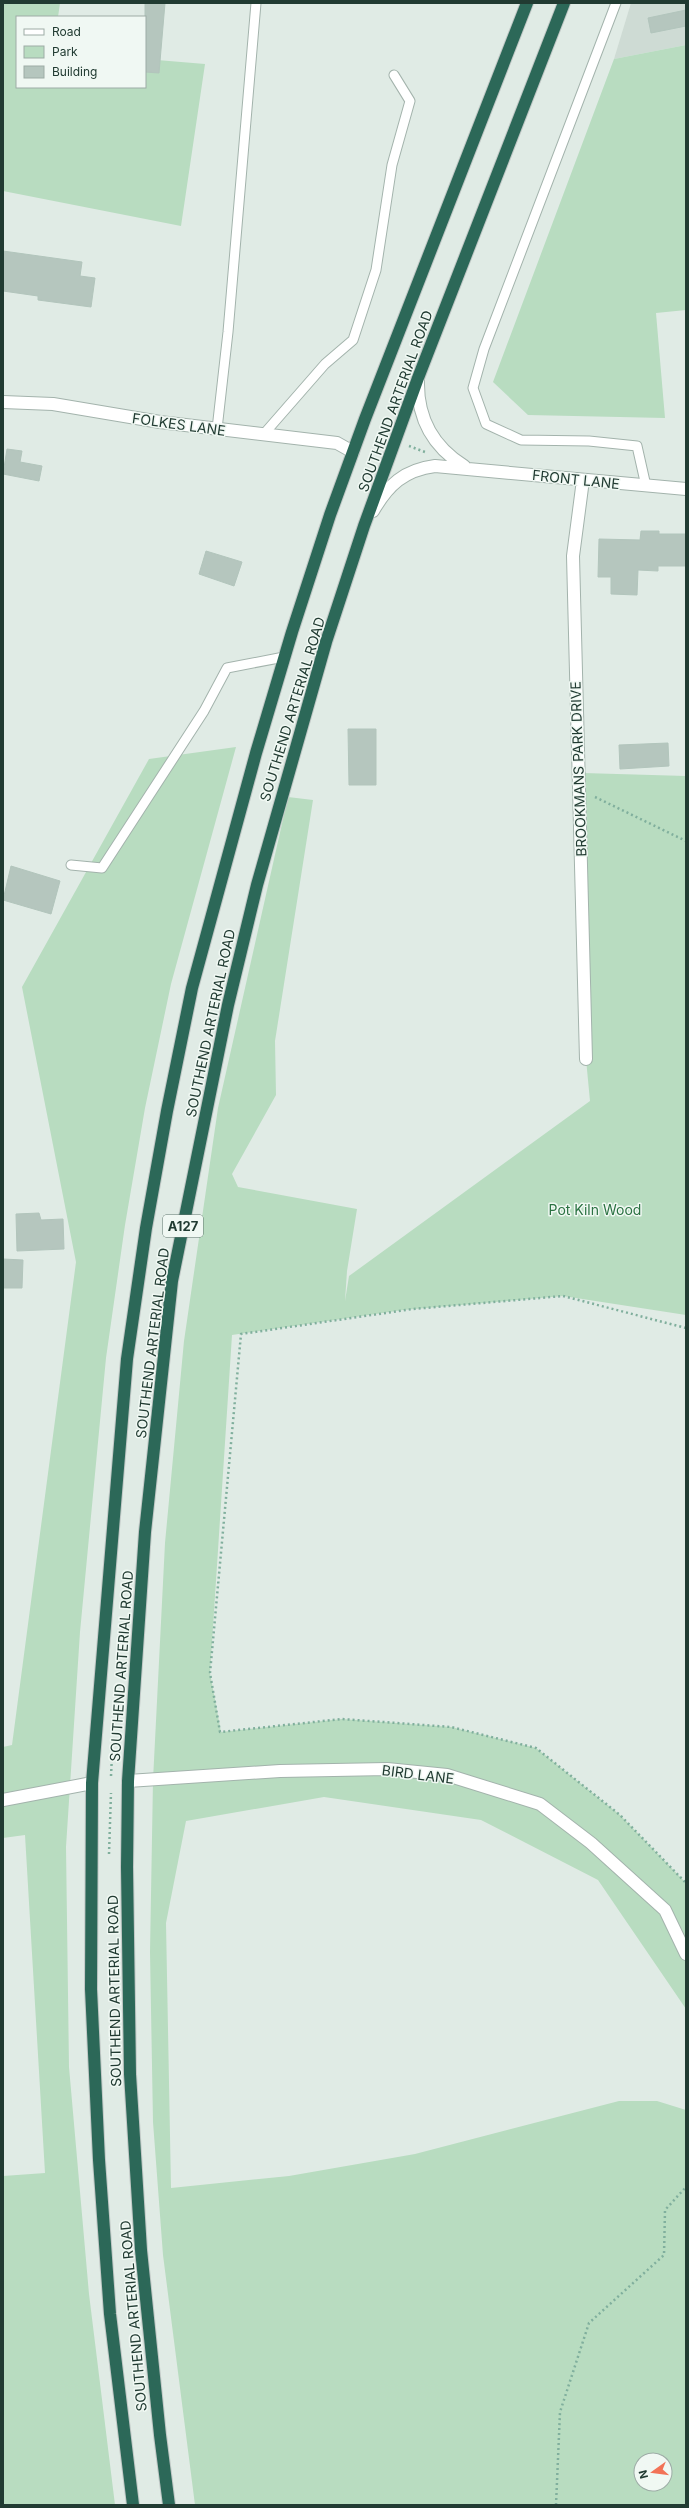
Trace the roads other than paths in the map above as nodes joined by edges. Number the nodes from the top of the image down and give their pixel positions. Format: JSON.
{"nodes":[{"id":1,"x":256,"y":3,"type":"edge"},
{"id":2,"x":527,"y":3,"type":"edge"},
{"id":3,"x":564,"y":3,"type":"edge"},
{"id":4,"x":616,"y":3,"type":"edge"},
{"id":5,"x":394,"y":75,"type":"dead end"},
{"id":6,"x":418,"y":378,"type":"junction"},
{"id":7,"x":3,"y":402,"type":"edge"},
{"id":8,"x":217,"y":429,"type":"junction"},
{"id":9,"x":263,"y":435,"type":"junction"},
{"id":10,"x":353,"y":452,"type":"junction"},
{"id":11,"x":467,"y":468,"type":"junction"},
{"id":12,"x":583,"y":480,"type":"junction"},
{"id":13,"x":646,"y":486,"type":"junction"},
{"id":14,"x":686,"y":489,"type":"edge"},
{"id":15,"x":364,"y":526,"type":"junction"},
{"id":16,"x":284,"y":657,"type":"junction"},
{"id":17,"x":71,"y":865,"type":"dead end"},
{"id":18,"x":586,"y":1059,"type":"dead end"},
{"id":19,"x":128,"y":1781,"type":"junction"},
{"id":20,"x":92,"y":1783,"type":"junction"},
{"id":21,"x":3,"y":1800,"type":"edge"},
{"id":22,"x":686,"y":1954,"type":"edge"},
{"id":23,"x":133,"y":2505,"type":"edge"},
{"id":24,"x":170,"y":2505,"type":"edge"}],
"edges":[{"from":1,"to":8,"type":"lane"},
{"from":2,"to":10,"type":"highway","name":"SOUTHEND ARTERIAL ROAD","number":"A127"},
{"from":3,"to":6,"type":"highway","name":"SOUTHEND ARTERIAL ROAD","number":"A127"},
{"from":4,"to":13,"type":"lane"},
{"from":5,"to":9,"type":"lane"},
{"from":6,"to":11,"type":"street","name":"FRONT LANE"},
{"from":6,"to":15,"type":"highway","name":"SOUTHEND ARTERIAL ROAD","number":"A127"},
{"from":7,"to":8,"type":"street","name":"FOLKES LANE"},
{"from":8,"to":9,"type":"street","name":"FOLKES LANE"},
{"from":9,"to":10,"type":"street","name":"FOLKES LANE"},
{"from":10,"to":16,"type":"highway","name":"SOUTHEND ARTERIAL ROAD","number":"A127"},
{"from":11,"to":12,"type":"street","name":"FRONT LANE"},
{"from":11,"to":15,"type":"street","name":"FRONT LANE"},
{"from":12,"to":13,"type":"street","name":"FRONT LANE"},
{"from":12,"to":18,"type":"street","name":"BROOKMANS PARK DRIVE"},
{"from":13,"to":14,"type":"street","name":"FRONT LANE"},
{"from":15,"to":19,"type":"highway","name":"SOUTHEND ARTERIAL ROAD","number":"A127"},
{"from":16,"to":17,"type":"lane"},
{"from":16,"to":20,"type":"highway","name":"SOUTHEND ARTERIAL ROAD","number":"A127"},
{"from":19,"to":22,"type":"street","name":"BIRD LANE"},
{"from":19,"to":24,"type":"highway","name":"SOUTHEND ARTERIAL ROAD","number":"A127"},
{"from":20,"to":21,"type":"street"},
{"from":20,"to":23,"type":"highway","name":"SOUTHEND ARTERIAL ROAD","number":"A127"}]}
